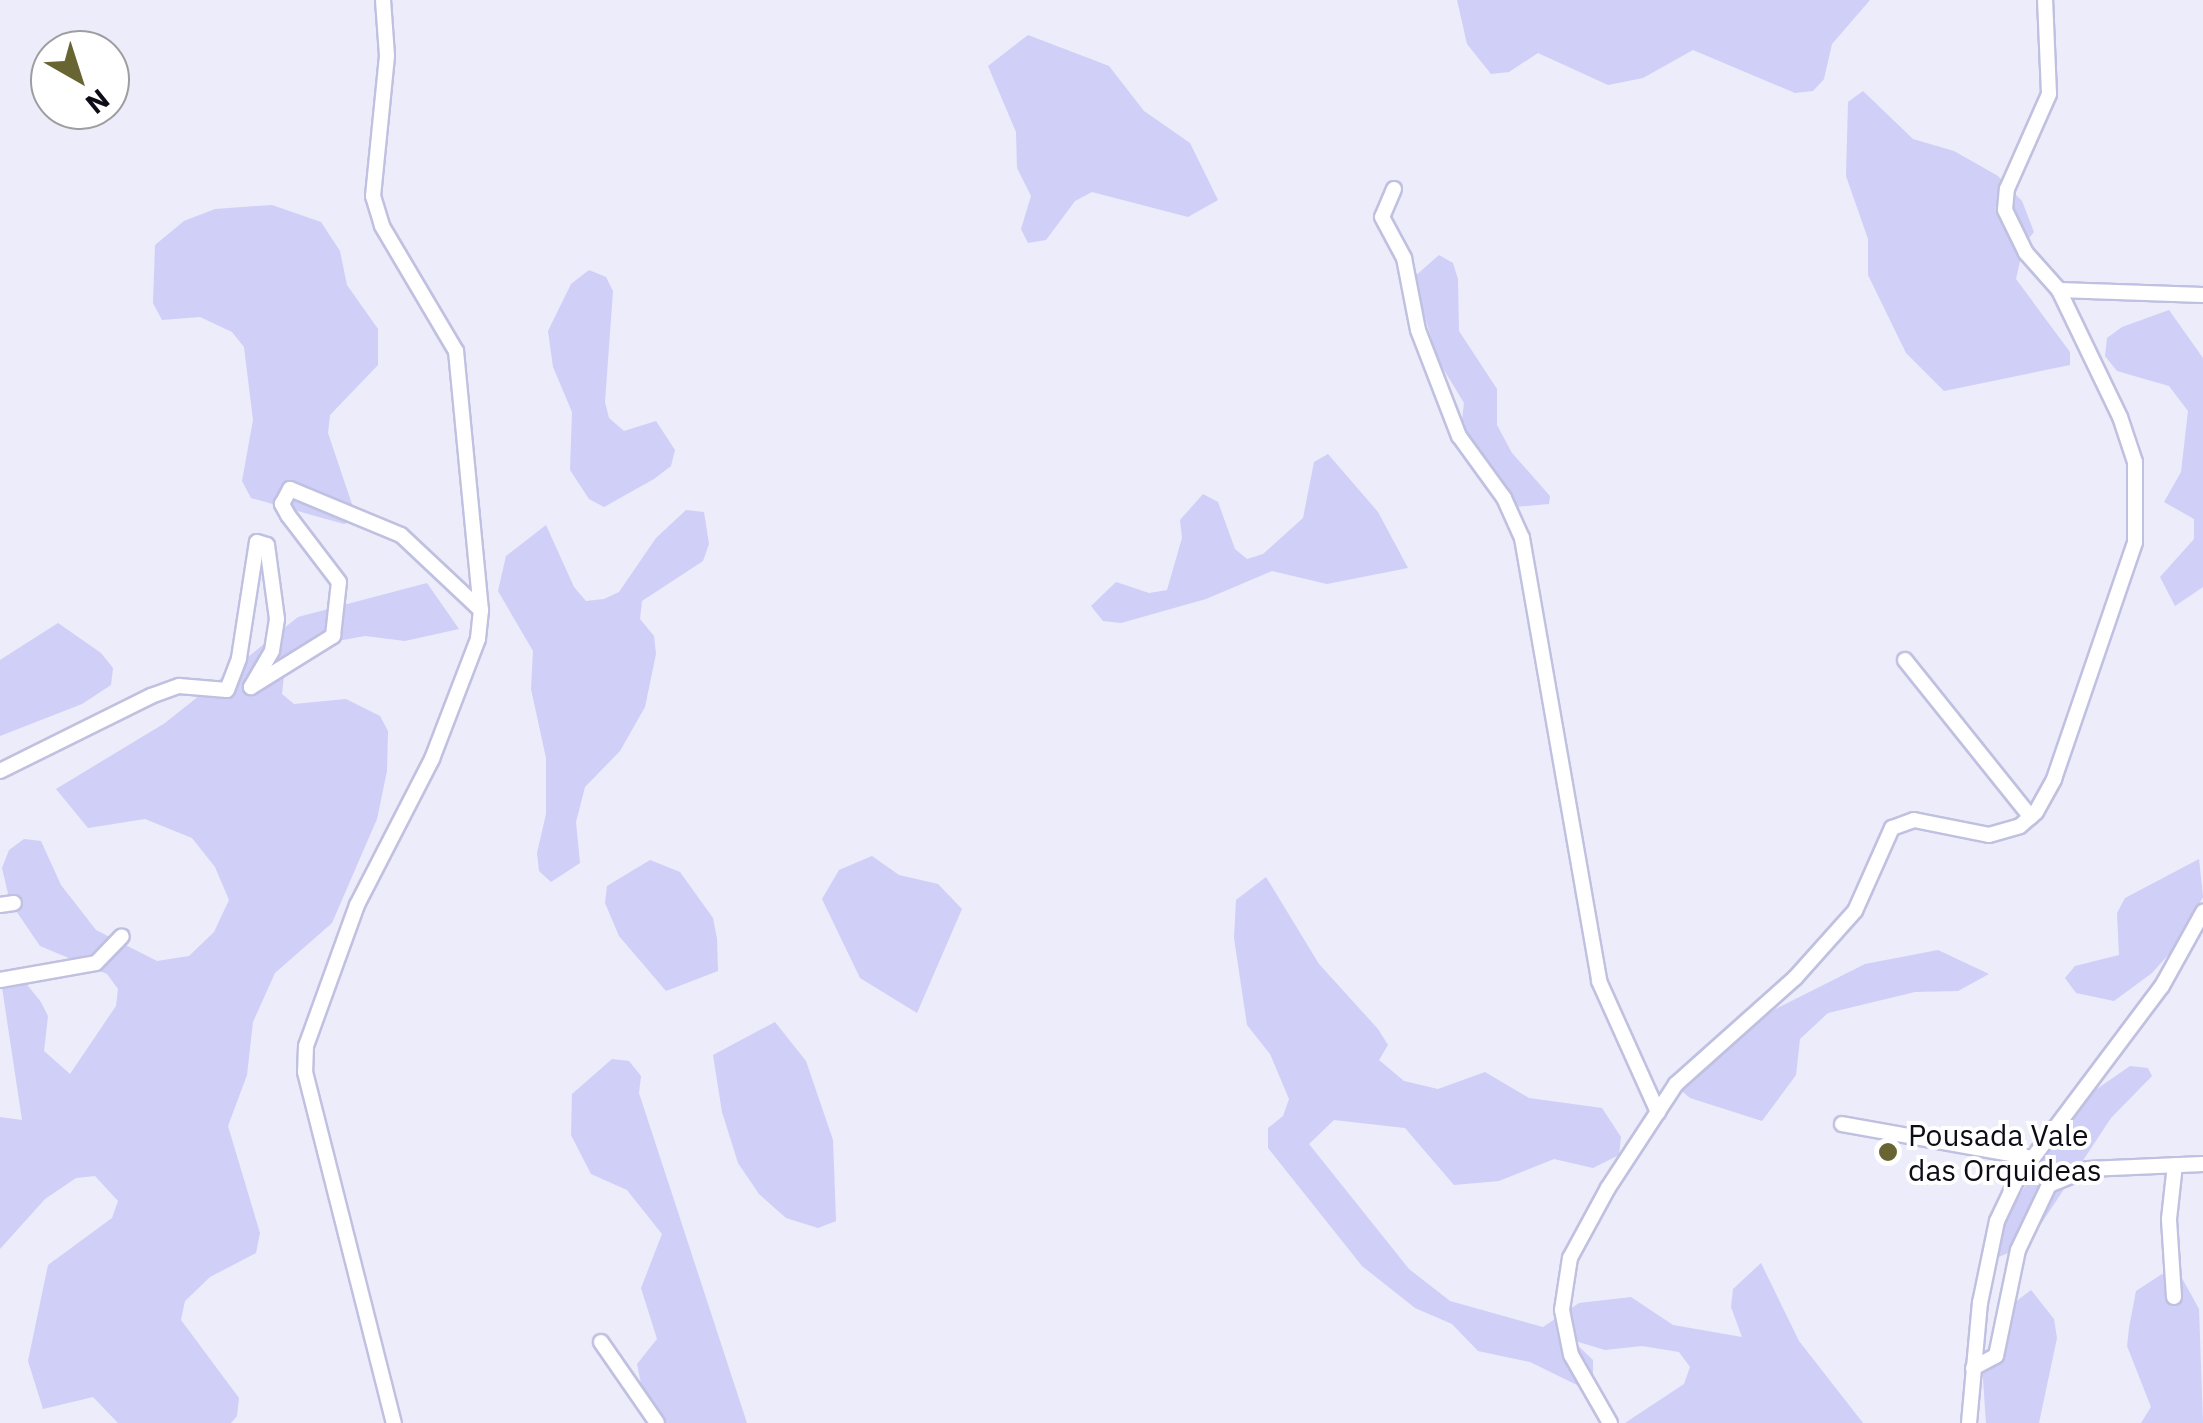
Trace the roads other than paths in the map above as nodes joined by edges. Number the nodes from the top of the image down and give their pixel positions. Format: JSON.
{"nodes":[{"id":1,"x":383,"y":0,"type":"edge"},
{"id":2,"x":2046,"y":0,"type":"edge"},
{"id":3,"x":1394,"y":189,"type":"dead end"},
{"id":4,"x":2059,"y":290,"type":"junction"},
{"id":5,"x":2203,"y":295,"type":"edge"},
{"id":6,"x":481,"y":610,"type":"junction"},
{"id":7,"x":1905,"y":660,"type":"dead end"},
{"id":8,"x":251,"y":687,"type":"junction"},
{"id":9,"x":227,"y":690,"type":"junction"},
{"id":10,"x":0,"y":771,"type":"edge"},
{"id":11,"x":2031,"y":817,"type":"junction"},
{"id":12,"x":2203,"y":912,"type":"edge"},
{"id":13,"x":122,"y":936,"type":"dead end"},
{"id":14,"x":0,"y":980,"type":"edge"},
{"id":15,"x":1658,"y":1112,"type":"junction"},
{"id":16,"x":1842,"y":1124,"type":"dead end"},
{"id":17,"x":2032,"y":1158,"type":"junction"},
{"id":18,"x":2203,"y":1164,"type":"edge"},
{"id":19,"x":2175,"y":1166,"type":"junction"},
{"id":20,"x":2174,"y":1297,"type":"dead end"},
{"id":21,"x":601,"y":1342,"type":"dead end"},
{"id":22,"x":1973,"y":1368,"type":"junction"},
{"id":23,"x":394,"y":1423,"type":"edge"},
{"id":24,"x":656,"y":1423,"type":"edge"},
{"id":25,"x":1610,"y":1423,"type":"edge"},
{"id":26,"x":1969,"y":1423,"type":"edge"}],
"edges":[{"from":1,"to":6,"type":"street"},
{"from":2,"to":4,"type":"street"},
{"from":3,"to":15,"type":"street"},
{"from":4,"to":5,"type":"street"},
{"from":4,"to":11,"type":"street"},
{"from":6,"to":8,"type":"street"},
{"from":6,"to":23,"type":"street"},
{"from":7,"to":11,"type":"street"},
{"from":8,"to":9,"type":"street"},
{"from":8,"to":9,"type":"street"},
{"from":9,"to":10,"type":"street"},
{"from":11,"to":15,"type":"street"},
{"from":12,"to":17,"type":"street"},
{"from":13,"to":14,"type":"street"},
{"from":15,"to":25,"type":"street"},
{"from":16,"to":17,"type":"street"},
{"from":17,"to":22,"type":"street"},
{"from":18,"to":19,"type":"street"},
{"from":19,"to":20,"type":"street"},
{"from":19,"to":22,"type":"street"},
{"from":21,"to":24,"type":"street"},
{"from":22,"to":26,"type":"street"}]}
